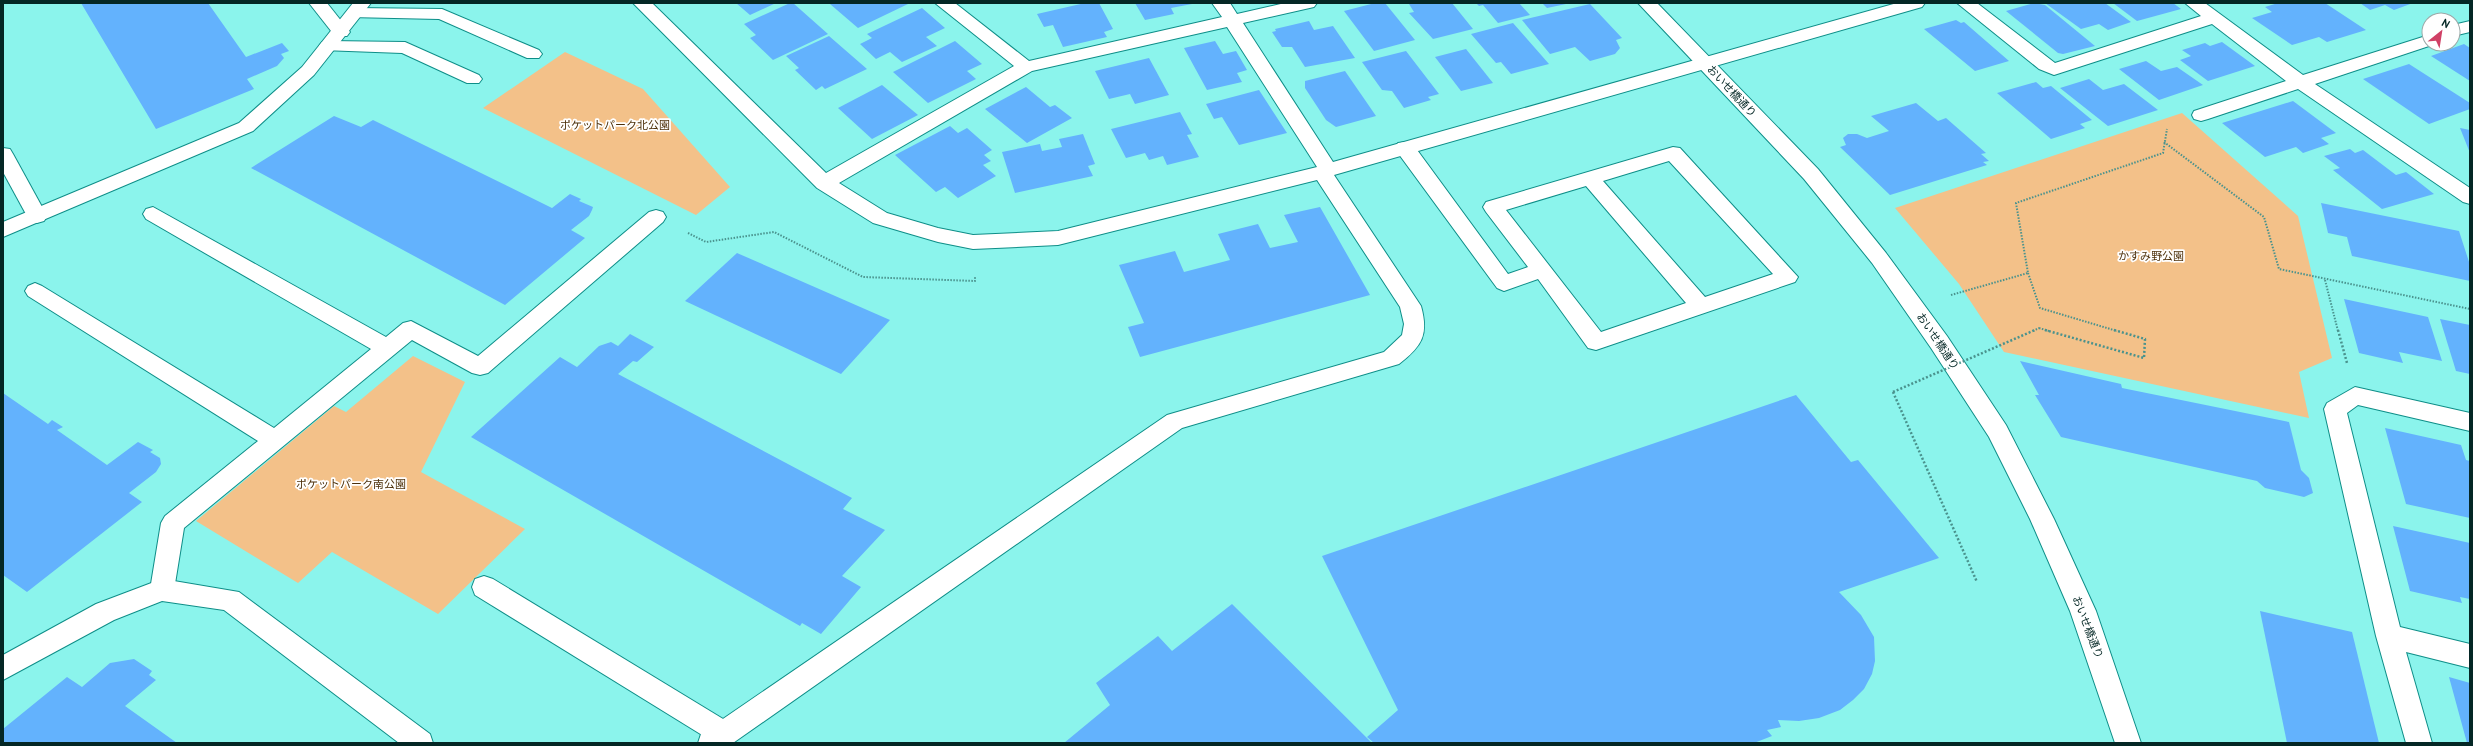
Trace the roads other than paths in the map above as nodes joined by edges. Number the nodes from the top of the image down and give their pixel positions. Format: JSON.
{"nodes":[{"id":1,"x":318,"y":3,"type":"edge"},
{"id":2,"x":642,"y":3,"type":"edge"},
{"id":3,"x":944,"y":3,"type":"edge"},
{"id":4,"x":1221,"y":3,"type":"edge"},
{"id":5,"x":1308,"y":3,"type":"edge"},
{"id":6,"x":1647,"y":3,"type":"edge"},
{"id":7,"x":1916,"y":3,"type":"edge"},
{"id":8,"x":1966,"y":3,"type":"edge"},
{"id":9,"x":2194,"y":3,"type":"edge"},
{"id":10,"x":358,"y":8,"type":"edge"},
{"id":11,"x":2214,"y":18,"type":"junction"},
{"id":12,"x":1233,"y":22,"type":"junction"},
{"id":13,"x":341,"y":32,"type":"junction"},
{"id":14,"x":2421,"y":43,"type":"edge"},
{"id":15,"x":328,"y":46,"type":"junction"},
{"id":16,"x":532,"y":54,"type":"dead end"},
{"id":17,"x":1705,"y":63,"type":"junction"},
{"id":18,"x":1026,"y":67,"type":"junction"},
{"id":19,"x":473,"y":80,"type":"dead end"},
{"id":20,"x":2302,"y":83,"type":"junction"},
{"id":21,"x":2201,"y":115,"type":"road end"},
{"id":22,"x":1405,"y":148,"type":"junction"},
{"id":23,"x":3,"y":154,"type":"edge"},
{"id":24,"x":1325,"y":171,"type":"junction"},
{"id":25,"x":1590,"y":178,"type":"junction"},
{"id":26,"x":824,"y":183,"type":"junction"},
{"id":27,"x":2470,"y":197,"type":"edge"},
{"id":28,"x":153,"y":214,"type":"dead end"},
{"id":29,"x":37,"y":216,"type":"junction"},
{"id":30,"x":656,"y":217,"type":"road end"},
{"id":31,"x":3,"y":230,"type":"edge"},
{"id":32,"x":1542,"y":270,"type":"junction"},
{"id":33,"x":35,"y":291,"type":"dead end"},
{"id":34,"x":1701,"y":306,"type":"junction"},
{"id":35,"x":387,"y":348,"type":"junction"},
{"id":36,"x":2470,"y":422,"type":"edge"},
{"id":37,"x":274,"y":440,"type":"junction"},
{"id":38,"x":484,"y":587,"type":"dead end"},
{"id":39,"x":162,"y":590,"type":"junction"},
{"id":40,"x":2389,"y":636,"type":"junction"},
{"id":41,"x":2470,"y":656,"type":"edge"},
{"id":42,"x":3,"y":668,"type":"edge"},
{"id":43,"x":718,"y":738,"type":"edge"},
{"id":44,"x":420,"y":743,"type":"edge"},
{"id":45,"x":2128,"y":743,"type":"edge"},
{"id":46,"x":2419,"y":743,"type":"edge"}],
"edges":[{"from":1,"to":13,"type":"street"},
{"from":2,"to":26,"type":"street"},
{"from":3,"to":18,"type":"street"},
{"from":4,"to":12,"type":"street"},
{"from":5,"to":12,"type":"street"},
{"from":6,"to":17,"type":"street","name":"おいせ橋通り"},
{"from":7,"to":17,"type":"street"},
{"from":8,"to":11,"type":"street"},
{"from":9,"to":11,"type":"street"},
{"from":10,"to":13,"type":"street"},
{"from":10,"to":16,"type":"street"},
{"from":11,"to":20,"type":"street"},
{"from":12,"to":18,"type":"street"},
{"from":12,"to":24,"type":"street"},
{"from":13,"to":15,"type":"street"},
{"from":14,"to":20,"type":"street"},
{"from":15,"to":19,"type":"street"},
{"from":15,"to":29,"type":"street"},
{"from":17,"to":22,"type":"street"},
{"from":17,"to":45,"type":"street","name":"おいせ橋通り"},
{"from":18,"to":26,"type":"street"},
{"from":20,"to":21,"type":"street"},
{"from":20,"to":27,"type":"street"},
{"from":22,"to":24,"type":"street"},
{"from":22,"to":32,"type":"street"},
{"from":23,"to":29,"type":"street"},
{"from":24,"to":26,"type":"street"},
{"from":24,"to":43,"type":"street"},
{"from":25,"to":32,"type":"street"},
{"from":25,"to":34,"type":"street"},
{"from":25,"to":34,"type":"street"},
{"from":28,"to":35,"type":"street"},
{"from":29,"to":31,"type":"street"},
{"from":30,"to":35,"type":"street"},
{"from":32,"to":34,"type":"street"},
{"from":33,"to":37,"type":"street"},
{"from":35,"to":37,"type":"street"},
{"from":36,"to":40,"type":"street"},
{"from":37,"to":39,"type":"street"},
{"from":38,"to":43,"type":"street"},
{"from":39,"to":42,"type":"street"},
{"from":39,"to":44,"type":"street"},
{"from":40,"to":41,"type":"street"},
{"from":40,"to":46,"type":"street"}]}
